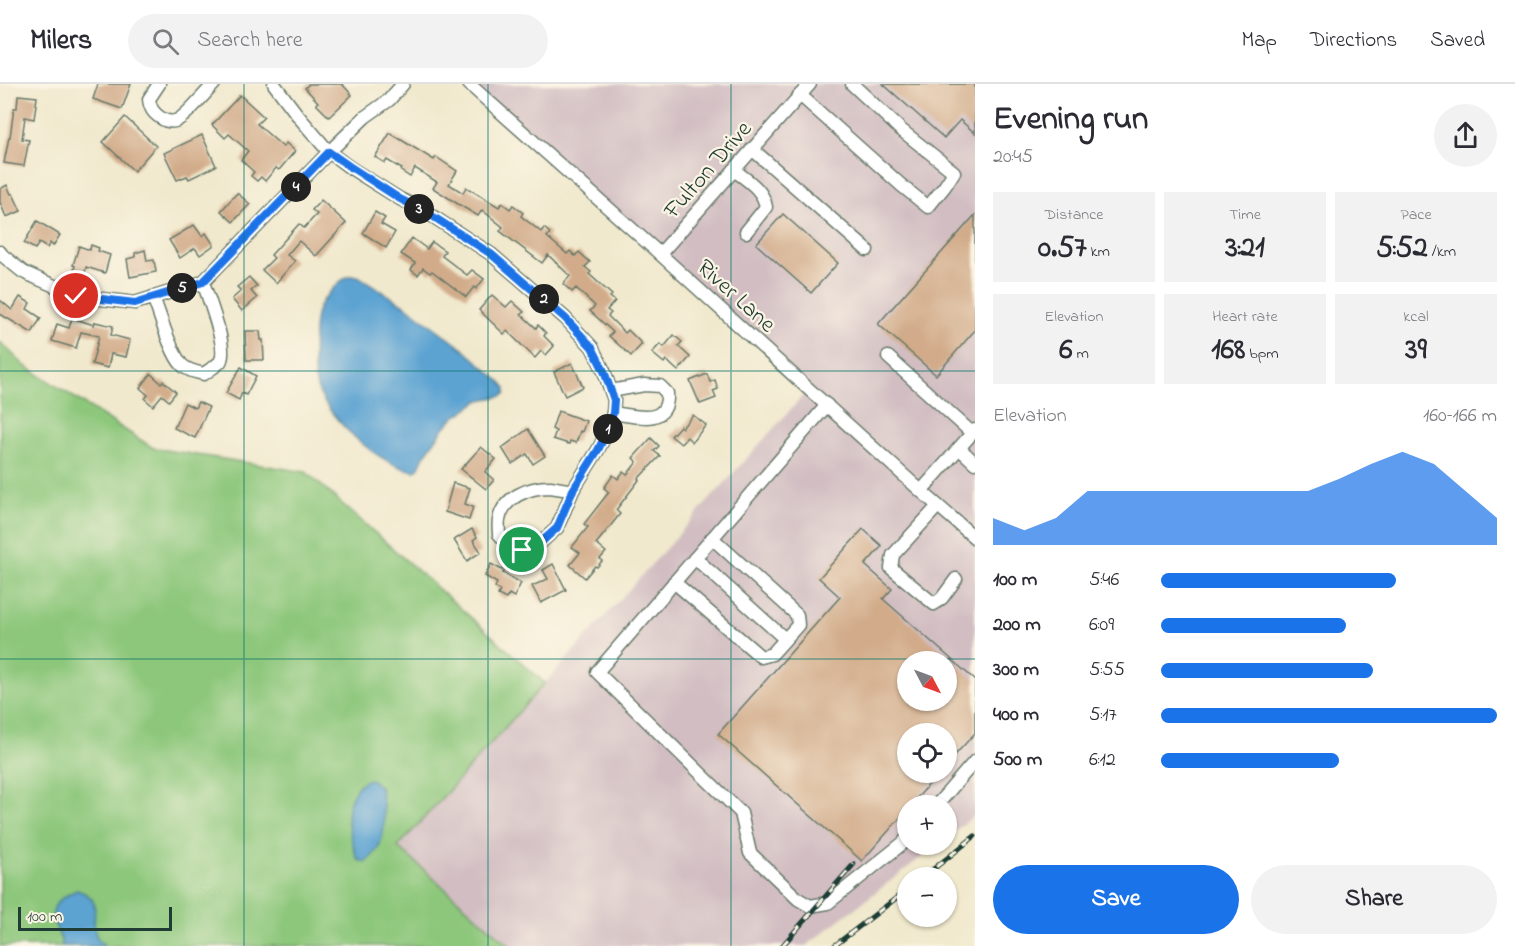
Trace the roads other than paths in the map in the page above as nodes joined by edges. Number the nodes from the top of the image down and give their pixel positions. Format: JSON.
{"nodes":[{"id":1,"x":159,"y":84,"type":"edge"},
{"id":2,"x":214,"y":84,"type":"edge"},
{"id":3,"x":274,"y":84,"type":"edge"},
{"id":4,"x":403,"y":84,"type":"edge"},
{"id":5,"x":469,"y":84,"type":"edge"},
{"id":6,"x":810,"y":84,"type":"edge"},
{"id":7,"x":852,"y":84,"type":"edge"},
{"id":8,"x":800,"y":94,"type":"junction"},
{"id":9,"x":752,"y":149,"type":"junction"},
{"id":10,"x":329,"y":152,"type":"junction"},
{"id":11,"x":734,"y":170,"type":"junction"},
{"id":12,"x":746,"y":232,"type":"dead end"},
{"id":13,"x":867,"y":250,"type":"dead end"},
{"id":14,"x":0,"y":252,"type":"edge"},
{"id":15,"x":660,"y":254,"type":"junction"},
{"id":16,"x":203,"y":282,"type":"junction"},
{"id":17,"x":153,"y":297,"type":"junction"},
{"id":18,"x":888,"y":357,"type":"dead end"},
{"id":19,"x":611,"y":391,"type":"junction"},
{"id":20,"x":827,"y":405,"type":"junction"},
{"id":21,"x":613,"y":413,"type":"junction"},
{"id":22,"x":974,"y":432,"type":"edge"},
{"id":23,"x":959,"y":448,"type":"junction"},
{"id":24,"x":975,"y":462,"type":"edge"},
{"id":25,"x":573,"y":490,"type":"junction"},
{"id":26,"x":921,"y":491,"type":"junction"},
{"id":27,"x":938,"y":506,"type":"junction"},
{"id":28,"x":712,"y":538,"type":"junction"},
{"id":29,"x":975,"y":538,"type":"edge"},
{"id":30,"x":695,"y":558,"type":"junction"},
{"id":31,"x":956,"y":579,"type":"dead end"},
{"id":32,"x":674,"y":582,"type":"junction"},
{"id":33,"x":785,"y":639,"type":"junction"},
{"id":34,"x":975,"y":761,"type":"edge"},
{"id":35,"x":946,"y":795,"type":"edge"},
{"id":36,"x":897,"y":848,"type":"edge"}],
"edges":[{"from":1,"to":2,"type":"street"},
{"from":3,"to":10,"type":"street"},
{"from":4,"to":10,"type":"street"},
{"from":5,"to":15,"type":"street","name":"River Lane"},
{"from":6,"to":8,"type":"street","name":"Fulton Drive"},
{"from":7,"to":8,"type":"street"},
{"from":8,"to":9,"type":"street","name":"Fulton Drive"},
{"from":9,"to":11,"type":"street","name":"Fulton Drive"},
{"from":9,"to":13,"type":"street"},
{"from":10,"to":16,"type":"street"},
{"from":10,"to":19,"type":"street"},
{"from":11,"to":12,"type":"street"},
{"from":11,"to":15,"type":"street","name":"Fulton Drive"},
{"from":14,"to":17,"type":"street"},
{"from":15,"to":20,"type":"street","name":"River Lane"},
{"from":16,"to":17,"type":"street"},
{"from":16,"to":17,"type":"street"},
{"from":18,"to":22,"type":"street"},
{"from":19,"to":21,"type":"street"},
{"from":19,"to":21,"type":"street"},
{"from":20,"to":26,"type":"street","name":"River Lane"},
{"from":20,"to":28,"type":"street"},
{"from":21,"to":25,"type":"street"},
{"from":22,"to":23,"type":"street"},
{"from":23,"to":24,"type":"street"},
{"from":23,"to":26,"type":"street"},
{"from":25,"to":25,"type":"street"},
{"from":26,"to":27,"type":"street","name":"River Lane"},
{"from":27,"to":29,"type":"street","name":"River Lane"},
{"from":27,"to":31,"type":"street"},
{"from":28,"to":30,"type":"street"},
{"from":28,"to":33,"type":"street"},
{"from":30,"to":32,"type":"street"},
{"from":30,"to":33,"type":"street"},
{"from":32,"to":33,"type":"street"},
{"from":32,"to":36,"type":"street"},
{"from":34,"to":35,"type":"street"}]}
